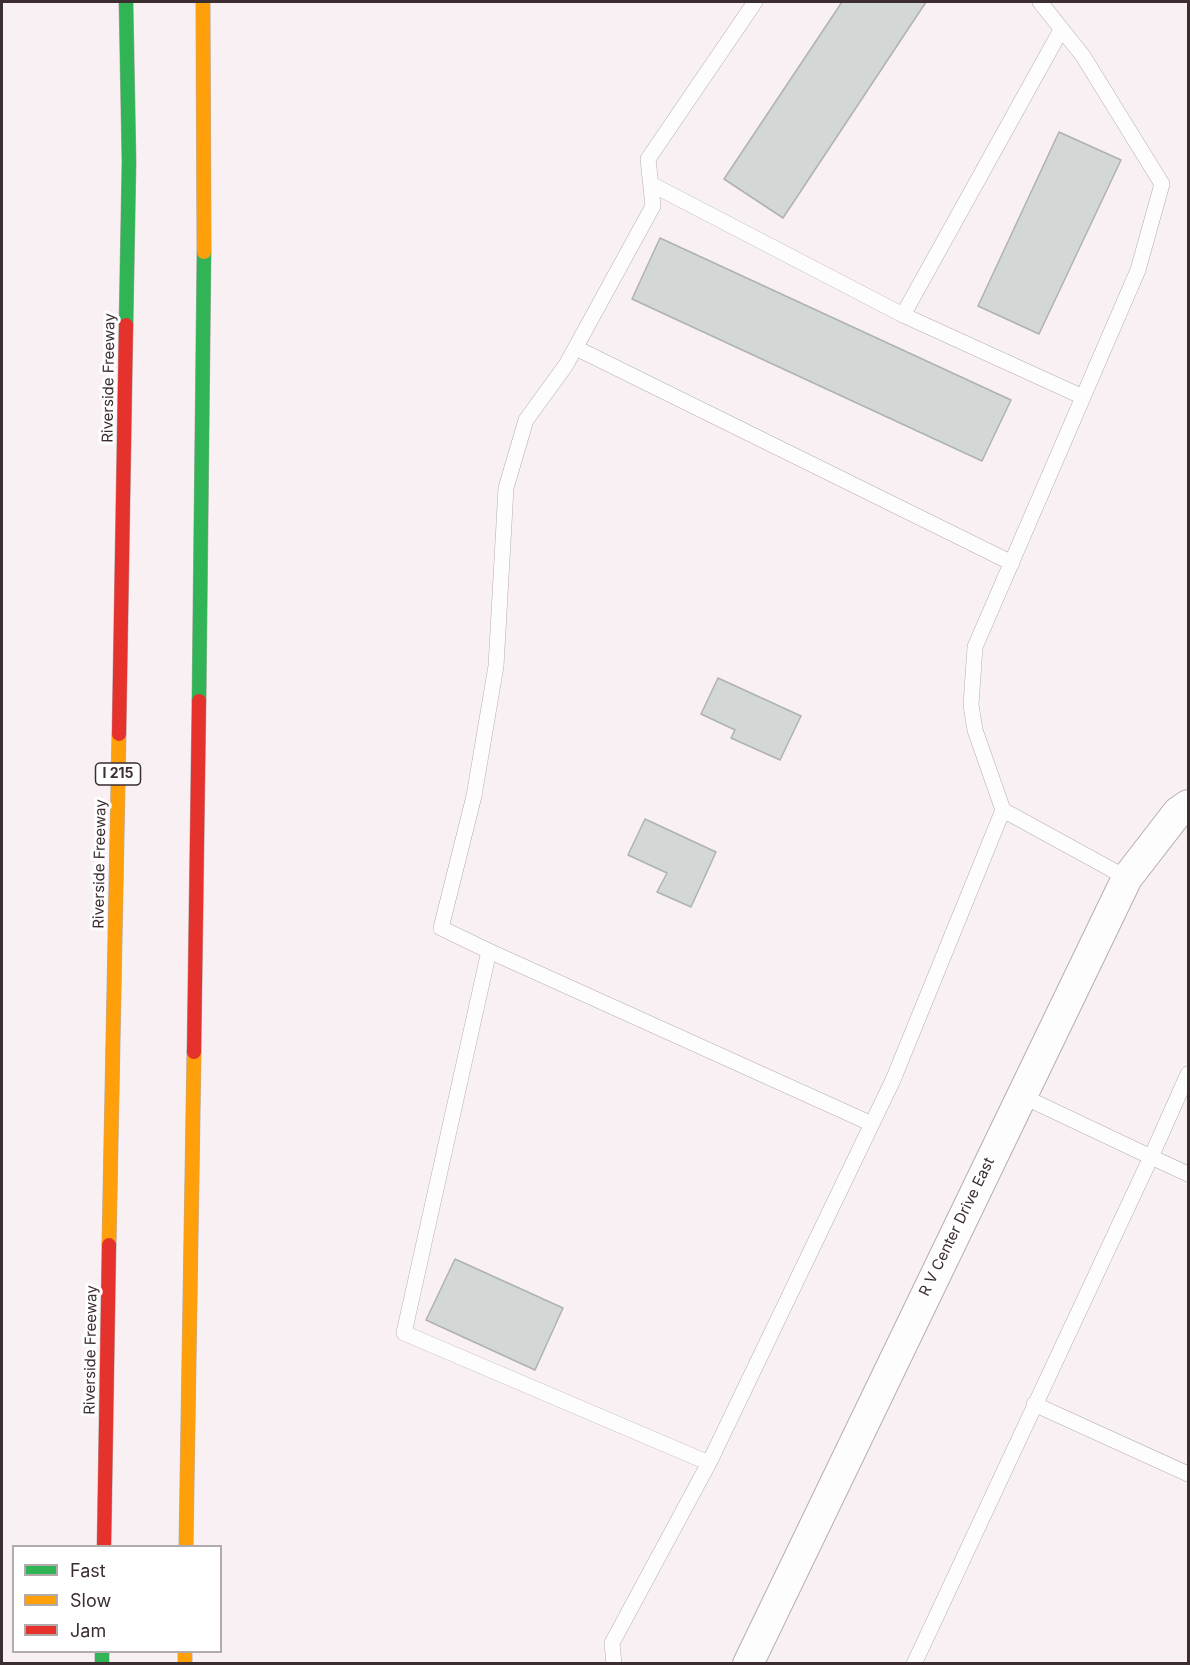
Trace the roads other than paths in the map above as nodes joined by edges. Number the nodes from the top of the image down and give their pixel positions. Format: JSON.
{"nodes":[{"id":1,"x":126,"y":2,"type":"edge"},
{"id":2,"x":203,"y":2,"type":"edge"},
{"id":3,"x":755,"y":2,"type":"edge"},
{"id":4,"x":1040,"y":2,"type":"edge"},
{"id":5,"x":1061,"y":30,"type":"junction"},
{"id":6,"x":651,"y":184,"type":"junction"},
{"id":7,"x":903,"y":315,"type":"junction"},
{"id":8,"x":576,"y":348,"type":"junction"},
{"id":9,"x":1083,"y":397,"type":"junction"},
{"id":10,"x":1012,"y":563,"type":"junction"},
{"id":11,"x":1188,"y":805,"type":"edge"},
{"id":12,"x":1003,"y":810,"type":"junction"},
{"id":13,"x":1127,"y":878,"type":"junction"},
{"id":14,"x":489,"y":951,"type":"junction"},
{"id":15,"x":1188,"y":1074,"type":"edge"},
{"id":16,"x":1020,"y":1095,"type":"junction"},
{"id":17,"x":872,"y":1124,"type":"junction"},
{"id":18,"x":1151,"y":1157,"type":"junction"},
{"id":19,"x":1188,"y":1174,"type":"edge"},
{"id":20,"x":1034,"y":1404,"type":"junction"},
{"id":21,"x":709,"y":1463,"type":"junction"},
{"id":22,"x":1188,"y":1474,"type":"edge"},
{"id":23,"x":104,"y":1545,"type":"edge"},
{"id":24,"x":186,"y":1545,"type":"edge"},
{"id":25,"x":614,"y":1664,"type":"edge"},
{"id":26,"x":748,"y":1664,"type":"edge"},
{"id":27,"x":914,"y":1664,"type":"edge"}],
"edges":[{"from":1,"to":23,"type":"highway","name":"Riverside Freeway","number":"I 215"},
{"from":2,"to":24,"type":"highway"},
{"from":3,"to":6,"type":"lane"},
{"from":4,"to":5,"type":"lane"},
{"from":5,"to":7,"type":"lane"},
{"from":5,"to":9,"type":"lane"},
{"from":6,"to":7,"type":"lane"},
{"from":6,"to":8,"type":"lane"},
{"from":7,"to":9,"type":"lane"},
{"from":8,"to":10,"type":"lane"},
{"from":8,"to":14,"type":"lane"},
{"from":9,"to":10,"type":"lane"},
{"from":10,"to":12,"type":"lane"},
{"from":11,"to":13,"type":"street","name":"R V Center Drive East"},
{"from":12,"to":13,"type":"lane"},
{"from":12,"to":17,"type":"lane"},
{"from":13,"to":16,"type":"street","name":"R V Center Drive East"},
{"from":14,"to":17,"type":"lane"},
{"from":14,"to":21,"type":"lane"},
{"from":15,"to":18,"type":"lane"},
{"from":16,"to":18,"type":"lane"},
{"from":16,"to":26,"type":"street","name":"R V Center Drive East"},
{"from":17,"to":21,"type":"lane"},
{"from":18,"to":19,"type":"lane"},
{"from":18,"to":20,"type":"lane"},
{"from":20,"to":22,"type":"lane"},
{"from":20,"to":27,"type":"lane"},
{"from":21,"to":25,"type":"lane"}]}
